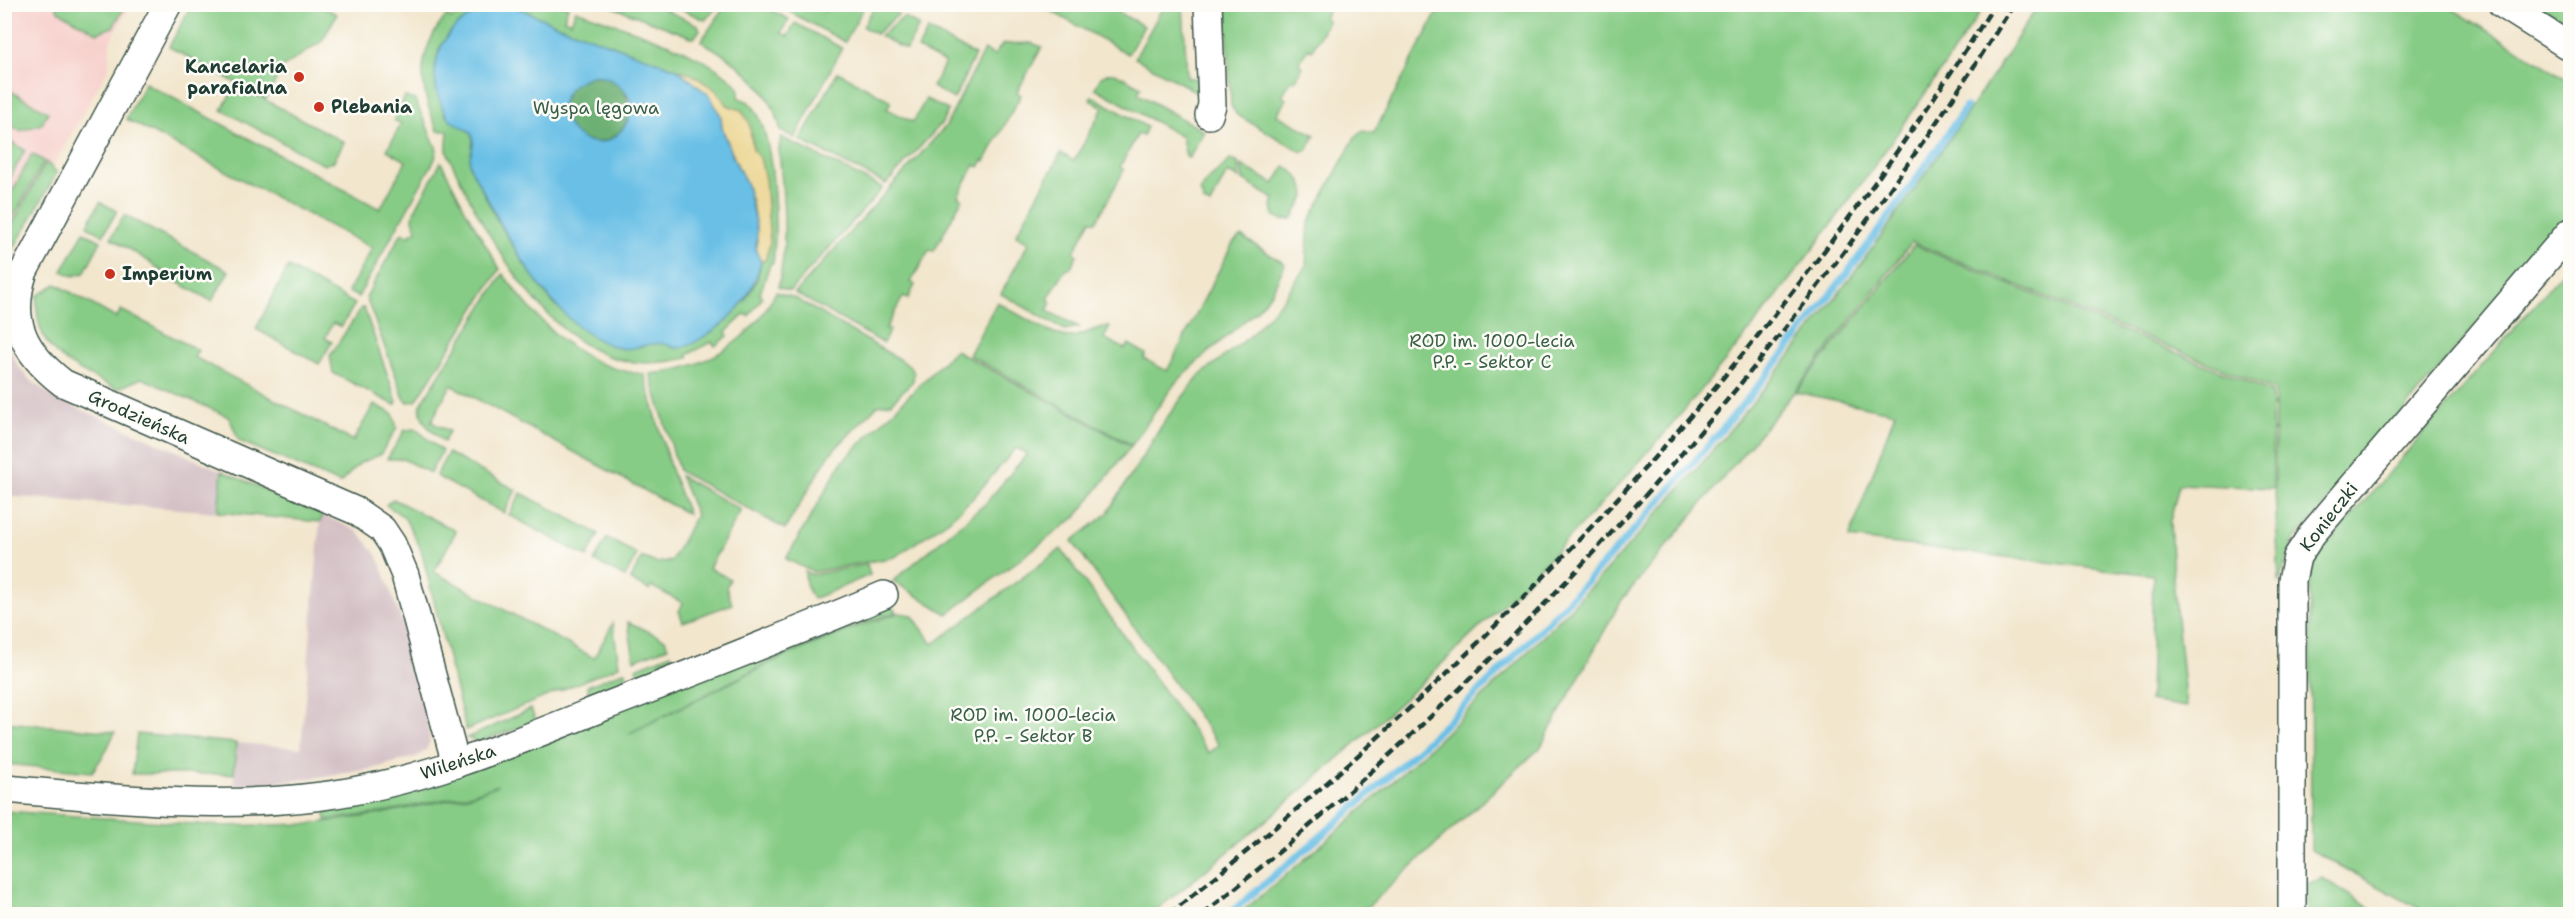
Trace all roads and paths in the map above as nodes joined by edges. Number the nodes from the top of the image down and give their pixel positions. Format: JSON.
{"nodes":[{"id":1,"x":168,"y":4,"type":"edge"},
{"id":2,"x":1208,"y":4,"type":"edge"},
{"id":3,"x":2502,"y":4,"type":"edge"},
{"id":4,"x":2571,"y":47,"type":"edge"},
{"id":5,"x":1209,"y":115,"type":"dead end"},
{"id":6,"x":2571,"y":232,"type":"edge"},
{"id":7,"x":884,"y":595,"type":"dead end"},
{"id":8,"x":456,"y":764,"type":"junction"},
{"id":9,"x":4,"y":789,"type":"edge"},
{"id":10,"x":2292,"y":915,"type":"edge"}],
"edges":[{"from":1,"to":8,"type":"street","name":"Grodzieńska"},
{"from":2,"to":5,"type":"street"},
{"from":3,"to":4,"type":"street"},
{"from":6,"to":10,"type":"street","name":"Konieczki"},
{"from":7,"to":8,"type":"street","name":"Wileńska"},
{"from":8,"to":9,"type":"street","name":"Wileńska"}]}
